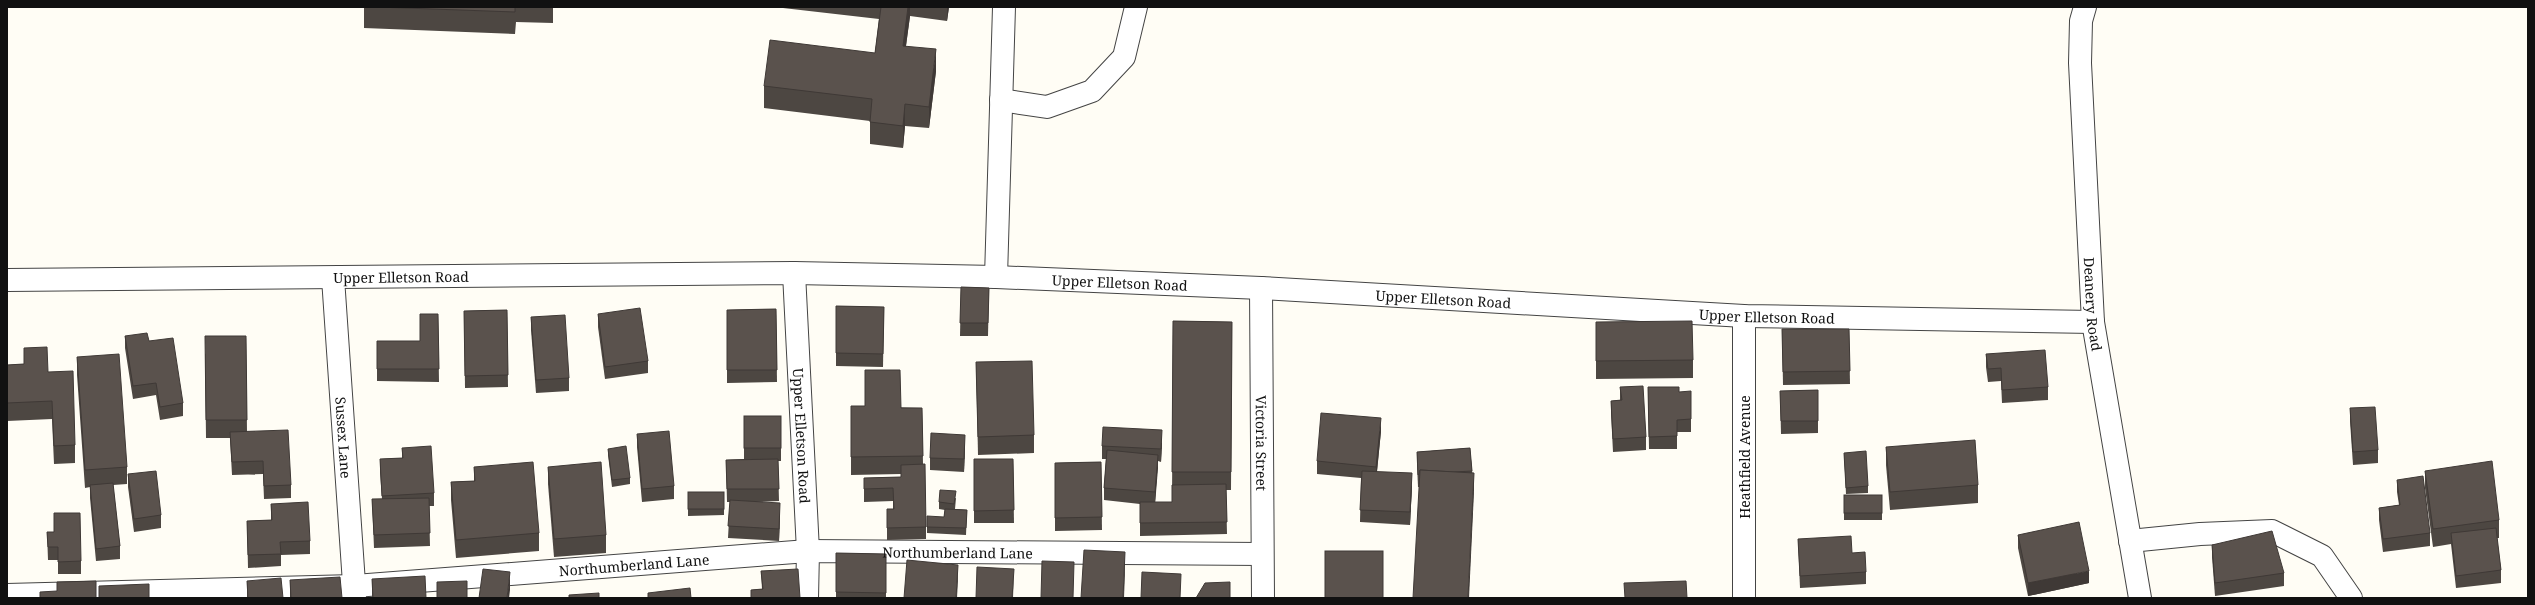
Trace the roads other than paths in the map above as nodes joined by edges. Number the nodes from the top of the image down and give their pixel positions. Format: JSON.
{"nodes":[{"id":1,"x":1004,"y":7,"type":"edge"},
{"id":2,"x":1136,"y":7,"type":"edge"},
{"id":3,"x":2085,"y":7,"type":"edge"},
{"id":4,"x":1001,"y":100,"type":"junction"},
{"id":5,"x":794,"y":273,"type":"junction"},
{"id":6,"x":996,"y":277,"type":"junction"},
{"id":7,"x":333,"y":278,"type":"junction"},
{"id":8,"x":7,"y":280,"type":"edge"},
{"id":9,"x":1261,"y":288,"type":"junction"},
{"id":10,"x":1744,"y":316,"type":"junction"},
{"id":11,"x":2093,"y":322,"type":"junction"},
{"id":12,"x":2130,"y":541,"type":"junction"},
{"id":13,"x":808,"y":551,"type":"junction"},
{"id":14,"x":1262,"y":554,"type":"junction"},
{"id":15,"x":355,"y":592,"type":"edge"},
{"id":16,"x":7,"y":595,"type":"edge"},
{"id":17,"x":807,"y":598,"type":"edge"},
{"id":18,"x":1263,"y":598,"type":"edge"},
{"id":19,"x":1744,"y":598,"type":"edge"},
{"id":20,"x":2140,"y":598,"type":"edge"},
{"id":21,"x":2351,"y":598,"type":"edge"}],
"edges":[{"from":1,"to":4,"type":"street"},
{"from":2,"to":4,"type":"street"},
{"from":3,"to":11,"type":"street","name":"Deanery Road"},
{"from":4,"to":6,"type":"street"},
{"from":5,"to":6,"type":"street","name":"Upper Elletson Road"},
{"from":5,"to":7,"type":"street","name":"Upper Elletson Road"},
{"from":5,"to":13,"type":"street","name":"Upper Elletson Road"},
{"from":6,"to":9,"type":"street","name":"Upper Elletson Road"},
{"from":7,"to":8,"type":"street","name":"Upper Elletson Road"},
{"from":7,"to":15,"type":"street","name":"Sussex Lane"},
{"from":9,"to":10,"type":"street","name":"Upper Elletson Road"},
{"from":9,"to":14,"type":"street","name":"Victoria Street"},
{"from":10,"to":11,"type":"street","name":"Upper Elletson Road"},
{"from":10,"to":19,"type":"street","name":"Heathfield Avenue"},
{"from":11,"to":12,"type":"street","name":"Deanery Road"},
{"from":12,"to":20,"type":"street","name":"Deanery Road"},
{"from":12,"to":21,"type":"street"},
{"from":13,"to":14,"type":"street","name":"Northumberland Lane"},
{"from":13,"to":15,"type":"street","name":"Northumberland Lane"},
{"from":13,"to":17,"type":"street","name":"Upper Elletson Road"},
{"from":14,"to":18,"type":"street","name":"Victoria Street"},
{"from":15,"to":16,"type":"street","name":"Northumberland Lane"}]}
